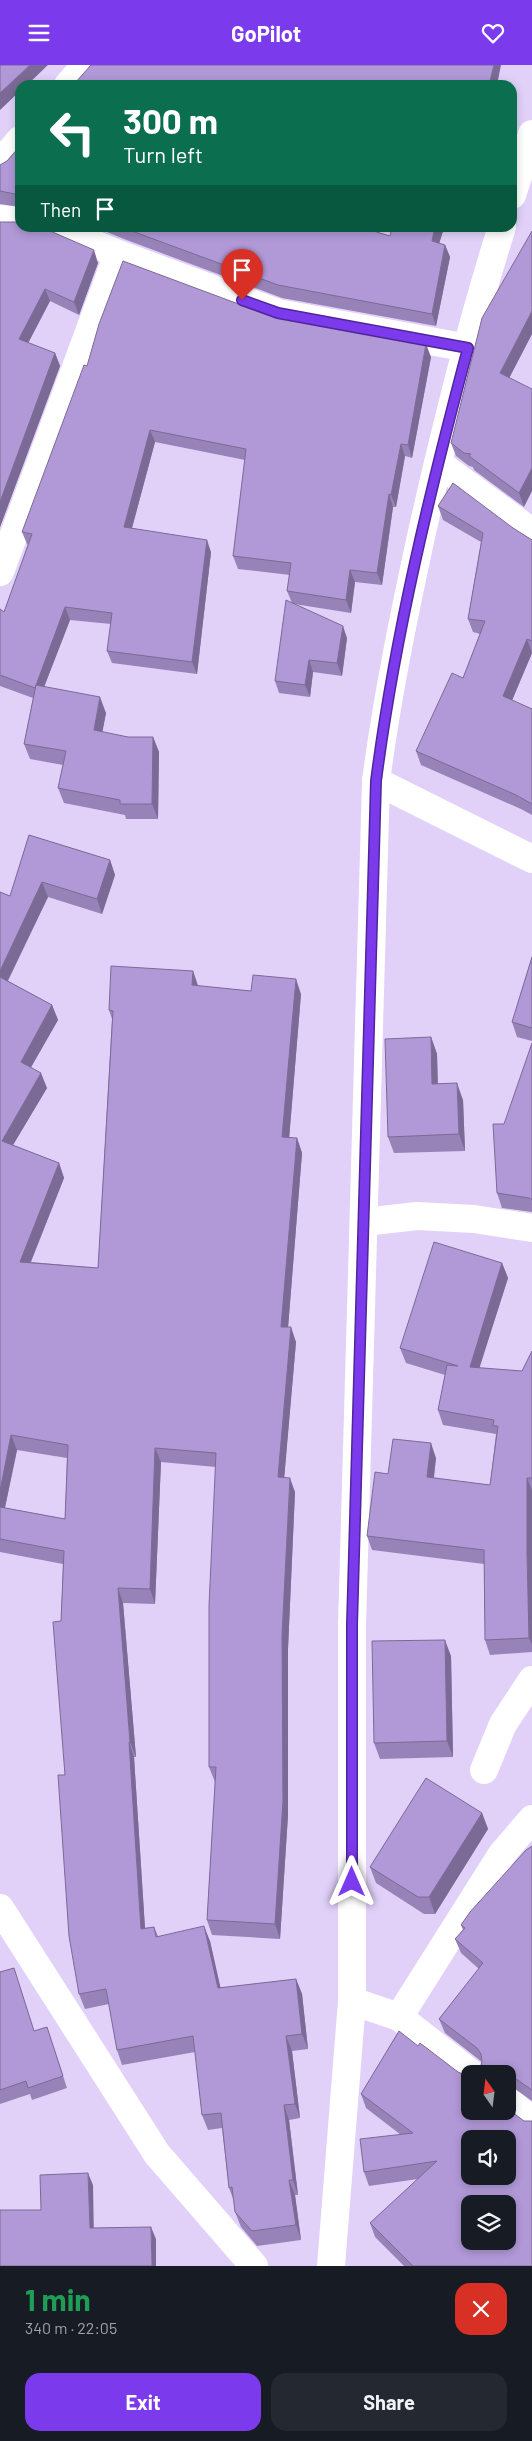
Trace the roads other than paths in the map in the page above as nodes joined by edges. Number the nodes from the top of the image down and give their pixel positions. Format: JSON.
{"nodes":[{"id":1,"x":86,"y":65,"type":"edge"},
{"id":2,"x":72,"y":80,"type":"edge"},
{"id":3,"x":532,"y":134,"type":"edge"},
{"id":4,"x":15,"y":146,"type":"edge"},
{"id":5,"x":0,"y":163,"type":"edge"},
{"id":6,"x":517,"y":180,"type":"edge"},
{"id":7,"x":0,"y":219,"type":"edge"},
{"id":8,"x":15,"y":220,"type":"edge"},
{"id":9,"x":64,"y":232,"type":"edge"},
{"id":10,"x":500,"y":232,"type":"edge"},
{"id":11,"x":118,"y":254,"type":"junction"},
{"id":12,"x":468,"y":348,"type":"junction"},
{"id":13,"x":438,"y":463,"type":"junction"},
{"id":14,"x":532,"y":532,"type":"edge"},
{"id":15,"x":0,"y":571,"type":"edge"},
{"id":16,"x":376,"y":781,"type":"junction"},
{"id":17,"x":532,"y":859,"type":"edge"},
{"id":18,"x":364,"y":1222,"type":"junction"},
{"id":19,"x":532,"y":1228,"type":"edge"},
{"id":20,"x":532,"y":1680,"type":"edge"},
{"id":21,"x":484,"y":1770,"type":"dead end"},
{"id":22,"x":532,"y":1819,"type":"edge"},
{"id":23,"x":0,"y":1908,"type":"edge"},
{"id":24,"x":352,"y":2001,"type":"junction"},
{"id":25,"x":399,"y":2017,"type":"junction"},
{"id":26,"x":461,"y":2065,"type":"edge"},
{"id":27,"x":516,"y":2107,"type":"edge"},
{"id":28,"x":532,"y":2120,"type":"edge"},
{"id":29,"x":254,"y":2266,"type":"edge"},
{"id":30,"x":331,"y":2266,"type":"edge"}],
"edges":[{"from":1,"to":2,"type":"street"},
{"from":3,"to":6,"type":"street"},
{"from":4,"to":5,"type":"street"},
{"from":7,"to":8,"type":"street"},
{"from":9,"to":11,"type":"street"},
{"from":10,"to":12,"type":"street"},
{"from":11,"to":12,"type":"street"},
{"from":11,"to":15,"type":"street"},
{"from":12,"to":13,"type":"street"},
{"from":13,"to":14,"type":"street"},
{"from":13,"to":16,"type":"street"},
{"from":16,"to":17,"type":"street"},
{"from":16,"to":18,"type":"street"},
{"from":18,"to":19,"type":"street"},
{"from":18,"to":24,"type":"street"},
{"from":20,"to":21,"type":"street"},
{"from":22,"to":25,"type":"street"},
{"from":23,"to":29,"type":"street"},
{"from":24,"to":25,"type":"street"},
{"from":24,"to":30,"type":"street"},
{"from":25,"to":26,"type":"street"},
{"from":27,"to":28,"type":"street"}]}
